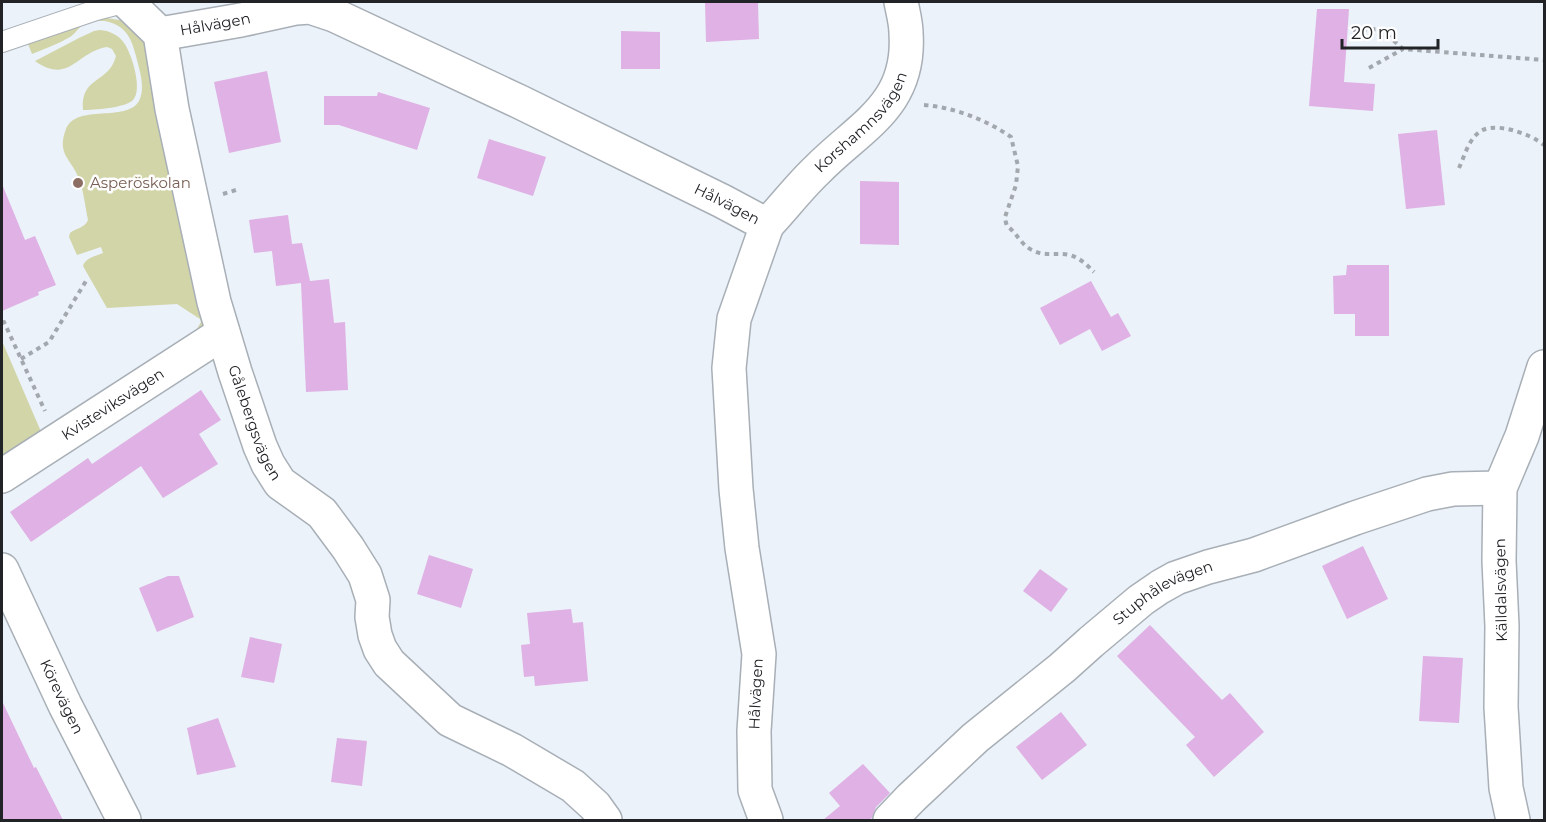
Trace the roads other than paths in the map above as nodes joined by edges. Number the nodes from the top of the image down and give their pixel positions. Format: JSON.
{"nodes":[{"id":1,"x":127,"y":2,"type":"edge"},
{"id":2,"x":901,"y":2,"type":"edge"},
{"id":3,"x":160,"y":34,"type":"junction"},
{"id":4,"x":2,"y":42,"type":"edge"},
{"id":5,"x":767,"y":225,"type":"junction"},
{"id":6,"x":223,"y":333,"type":"junction"},
{"id":7,"x":1545,"y":367,"type":"edge"},
{"id":8,"x":2,"y":476,"type":"edge"},
{"id":9,"x":1500,"y":488,"type":"junction"},
{"id":10,"x":2,"y":570,"type":"edge"},
{"id":11,"x":124,"y":820,"type":"edge"},
{"id":12,"x":606,"y":820,"type":"edge"},
{"id":13,"x":766,"y":820,"type":"edge"},
{"id":14,"x":890,"y":820,"type":"edge"},
{"id":15,"x":1513,"y":820,"type":"edge"}],
"edges":[{"from":1,"to":3,"type":"street"},
{"from":1,"to":4,"type":"lane"},
{"from":2,"to":5,"type":"street","name":"Korshamnsvägen"},
{"from":3,"to":5,"type":"street","name":"Hålvägen"},
{"from":3,"to":6,"type":"street","name":"Gålebergsvägen"},
{"from":5,"to":13,"type":"street","name":"Hålvägen"},
{"from":6,"to":8,"type":"street","name":"Kvisteviksvägen"},
{"from":6,"to":12,"type":"street","name":"Gålebergsvägen"},
{"from":7,"to":9,"type":"street","name":"Källdalsvägen"},
{"from":9,"to":14,"type":"street","name":"Stuphålevägen"},
{"from":9,"to":15,"type":"street","name":"Källdalsvägen"},
{"from":10,"to":11,"type":"street","name":"Körevägen"}]}
